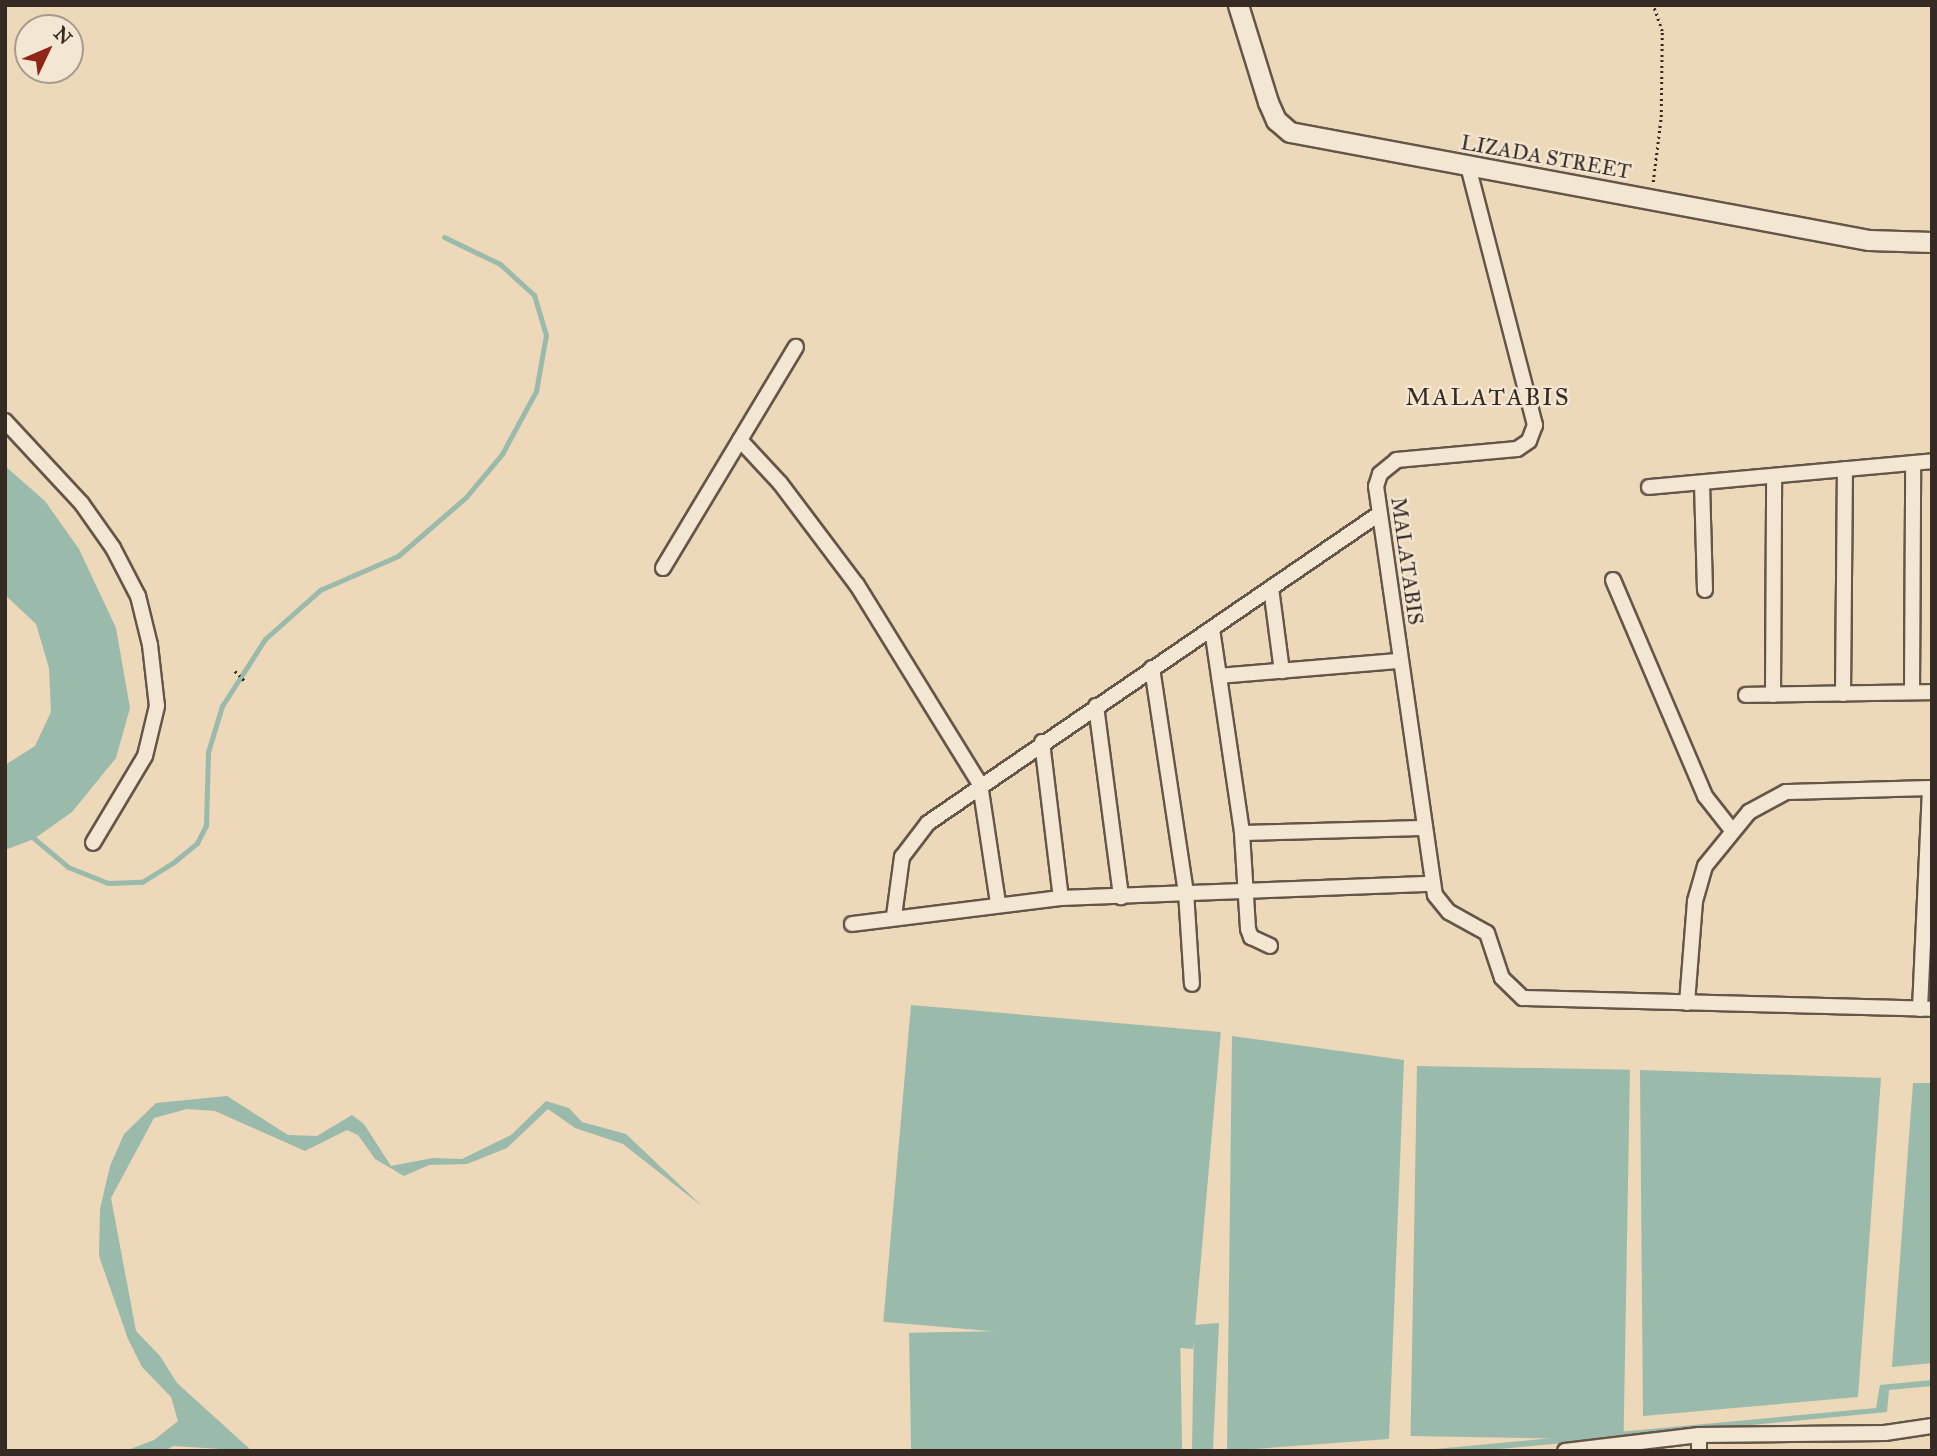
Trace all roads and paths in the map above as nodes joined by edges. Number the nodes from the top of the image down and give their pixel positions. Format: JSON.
{"nodes":[{"id":1,"x":1238,"y":5,"type":"edge"},
{"id":2,"x":1653,"y":5,"type":"edge"},
{"id":3,"x":1468,"y":166,"type":"junction"},
{"id":4,"x":1650,"y":199,"type":"junction"},
{"id":5,"x":1932,"y":242,"type":"edge"},
{"id":6,"x":796,"y":346,"type":"dead end"},
{"id":7,"x":5,"y":421,"type":"edge"},
{"id":8,"x":740,"y":440,"type":"junction"},
{"id":9,"x":1932,"y":461,"type":"edge"},
{"id":10,"x":1913,"y":463,"type":"junction"},
{"id":11,"x":1845,"y":469,"type":"junction"},
{"id":12,"x":1774,"y":478,"type":"junction"},
{"id":13,"x":1702,"y":483,"type":"junction"},
{"id":14,"x":1649,"y":487,"type":"dead end"},
{"id":15,"x":1379,"y":514,"type":"junction"},
{"id":16,"x":663,"y":568,"type":"dead end"},
{"id":17,"x":1612,"y":580,"type":"dead end"},
{"id":18,"x":1271,"y":588,"type":"junction"},
{"id":19,"x":1705,"y":590,"type":"dead end"},
{"id":20,"x":1212,"y":629,"type":"junction"},
{"id":21,"x":1399,"y":662,"type":"junction"},
{"id":22,"x":1152,"y":668,"type":"junction"},
{"id":23,"x":234,"y":671,"type":"dead end"},
{"id":24,"x":1282,"y":671,"type":"junction"},
{"id":25,"x":1219,"y":676,"type":"junction"},
{"id":26,"x":244,"y":680,"type":"dead end"},
{"id":27,"x":1912,"y":692,"type":"junction"},
{"id":28,"x":1932,"y":692,"type":"edge"},
{"id":29,"x":1843,"y":694,"type":"junction"},
{"id":30,"x":1746,"y":695,"type":"dead end"},
{"id":31,"x":1773,"y":695,"type":"junction"},
{"id":32,"x":1096,"y":706,"type":"junction"},
{"id":33,"x":1042,"y":742,"type":"junction"},
{"id":34,"x":980,"y":784,"type":"junction"},
{"id":35,"x":1931,"y":788,"type":"edge"},
{"id":36,"x":1423,"y":828,"type":"junction"},
{"id":37,"x":1731,"y":830,"type":"junction"},
{"id":38,"x":1242,"y":833,"type":"junction"},
{"id":39,"x":93,"y":843,"type":"dead end"},
{"id":40,"x":1431,"y":884,"type":"junction"},
{"id":41,"x":1245,"y":887,"type":"junction"},
{"id":42,"x":1186,"y":892,"type":"junction"},
{"id":43,"x":1121,"y":897,"type":"junction"},
{"id":44,"x":1061,"y":898,"type":"junction"},
{"id":45,"x":998,"y":903,"type":"junction"},
{"id":46,"x":894,"y":916,"type":"junction"},
{"id":47,"x":852,"y":924,"type":"dead end"},
{"id":48,"x":1270,"y":946,"type":"dead end"},
{"id":49,"x":1192,"y":984,"type":"dead end"},
{"id":50,"x":1686,"y":1003,"type":"junction"},
{"id":51,"x":1926,"y":1009,"type":"edge"},
{"id":52,"x":1932,"y":1426,"type":"edge"},
{"id":53,"x":1699,"y":1435,"type":"junction"},
{"id":54,"x":1565,"y":1451,"type":"edge"},
{"id":55,"x":1699,"y":1451,"type":"edge"}],
"edges":[{"from":1,"to":3,"type":"street","name":"LIZADA STREET"},
{"from":2,"to":4,"type":"path"},
{"from":3,"to":4,"type":"street","name":"LIZADA STREET"},
{"from":3,"to":15,"type":"street","name":"MALATABIS"},
{"from":4,"to":5,"type":"street","name":"LIZADA STREET"},
{"from":6,"to":8,"type":"street"},
{"from":7,"to":39,"type":"street"},
{"from":8,"to":16,"type":"street"},
{"from":8,"to":34,"type":"street"},
{"from":9,"to":10,"type":"street"},
{"from":10,"to":11,"type":"street"},
{"from":10,"to":27,"type":"street"},
{"from":11,"to":12,"type":"street"},
{"from":11,"to":29,"type":"street"},
{"from":12,"to":13,"type":"street"},
{"from":12,"to":31,"type":"street"},
{"from":13,"to":14,"type":"street"},
{"from":13,"to":19,"type":"street"},
{"from":15,"to":18,"type":"street"},
{"from":15,"to":21,"type":"street","name":"MALATABIS"},
{"from":17,"to":37,"type":"street"},
{"from":18,"to":20,"type":"street"},
{"from":18,"to":24,"type":"street"},
{"from":20,"to":22,"type":"street"},
{"from":20,"to":25,"type":"street"},
{"from":21,"to":24,"type":"street"},
{"from":21,"to":36,"type":"street","name":"MALATABIS"},
{"from":22,"to":32,"type":"street"},
{"from":22,"to":42,"type":"street"},
{"from":23,"to":26,"type":"path"},
{"from":24,"to":25,"type":"street"},
{"from":25,"to":38,"type":"street"},
{"from":27,"to":28,"type":"street"},
{"from":27,"to":29,"type":"street"},
{"from":29,"to":31,"type":"street"},
{"from":30,"to":31,"type":"street"},
{"from":32,"to":33,"type":"street"},
{"from":32,"to":43,"type":"street"},
{"from":33,"to":34,"type":"street"},
{"from":33,"to":44,"type":"street"},
{"from":34,"to":45,"type":"street"},
{"from":34,"to":46,"type":"street"},
{"from":35,"to":37,"type":"street"},
{"from":35,"to":51,"type":"street"},
{"from":36,"to":38,"type":"street"},
{"from":36,"to":40,"type":"street","name":"MALATABIS"},
{"from":37,"to":50,"type":"street"},
{"from":38,"to":41,"type":"street"},
{"from":40,"to":41,"type":"street"},
{"from":40,"to":50,"type":"street"},
{"from":41,"to":42,"type":"street"},
{"from":41,"to":48,"type":"street"},
{"from":42,"to":43,"type":"street"},
{"from":42,"to":49,"type":"street"},
{"from":43,"to":44,"type":"street"},
{"from":44,"to":45,"type":"street"},
{"from":45,"to":46,"type":"street"},
{"from":46,"to":47,"type":"street"},
{"from":50,"to":51,"type":"street"},
{"from":52,"to":53,"type":"street"},
{"from":53,"to":54,"type":"street"},
{"from":53,"to":55,"type":"street"}]}
